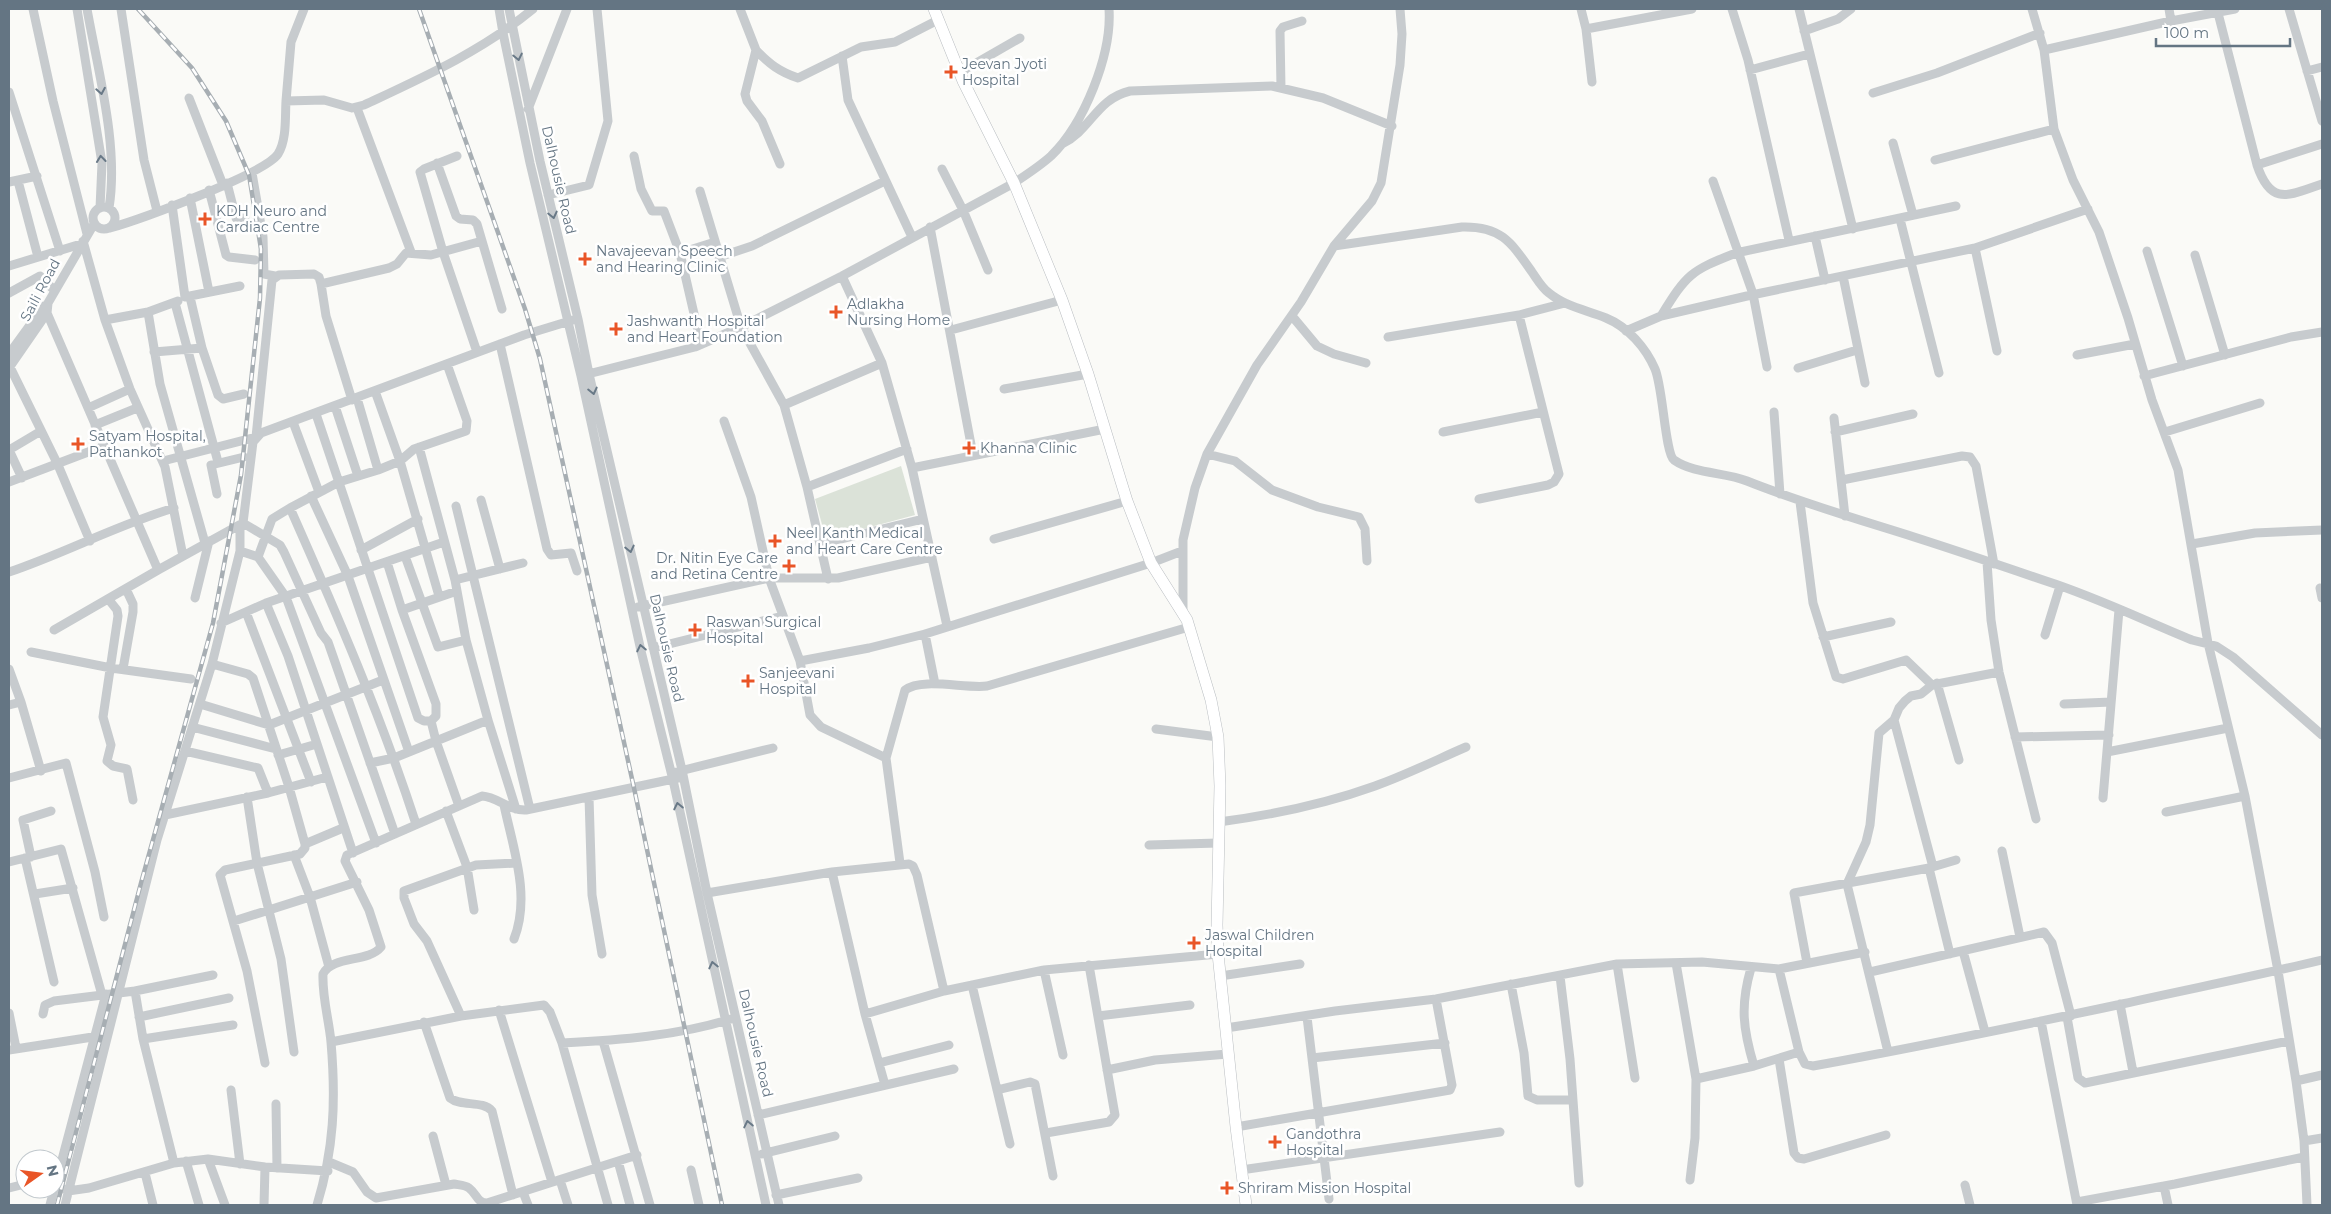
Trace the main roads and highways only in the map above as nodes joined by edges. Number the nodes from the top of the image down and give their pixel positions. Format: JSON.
{"nodes":[{"id":1,"x":934,"y":9,"type":"edge"},
{"id":2,"x":1246,"y":1205,"type":"edge"}],
"edges":[{"from":1,"to":2,"type":"main road"}]}
